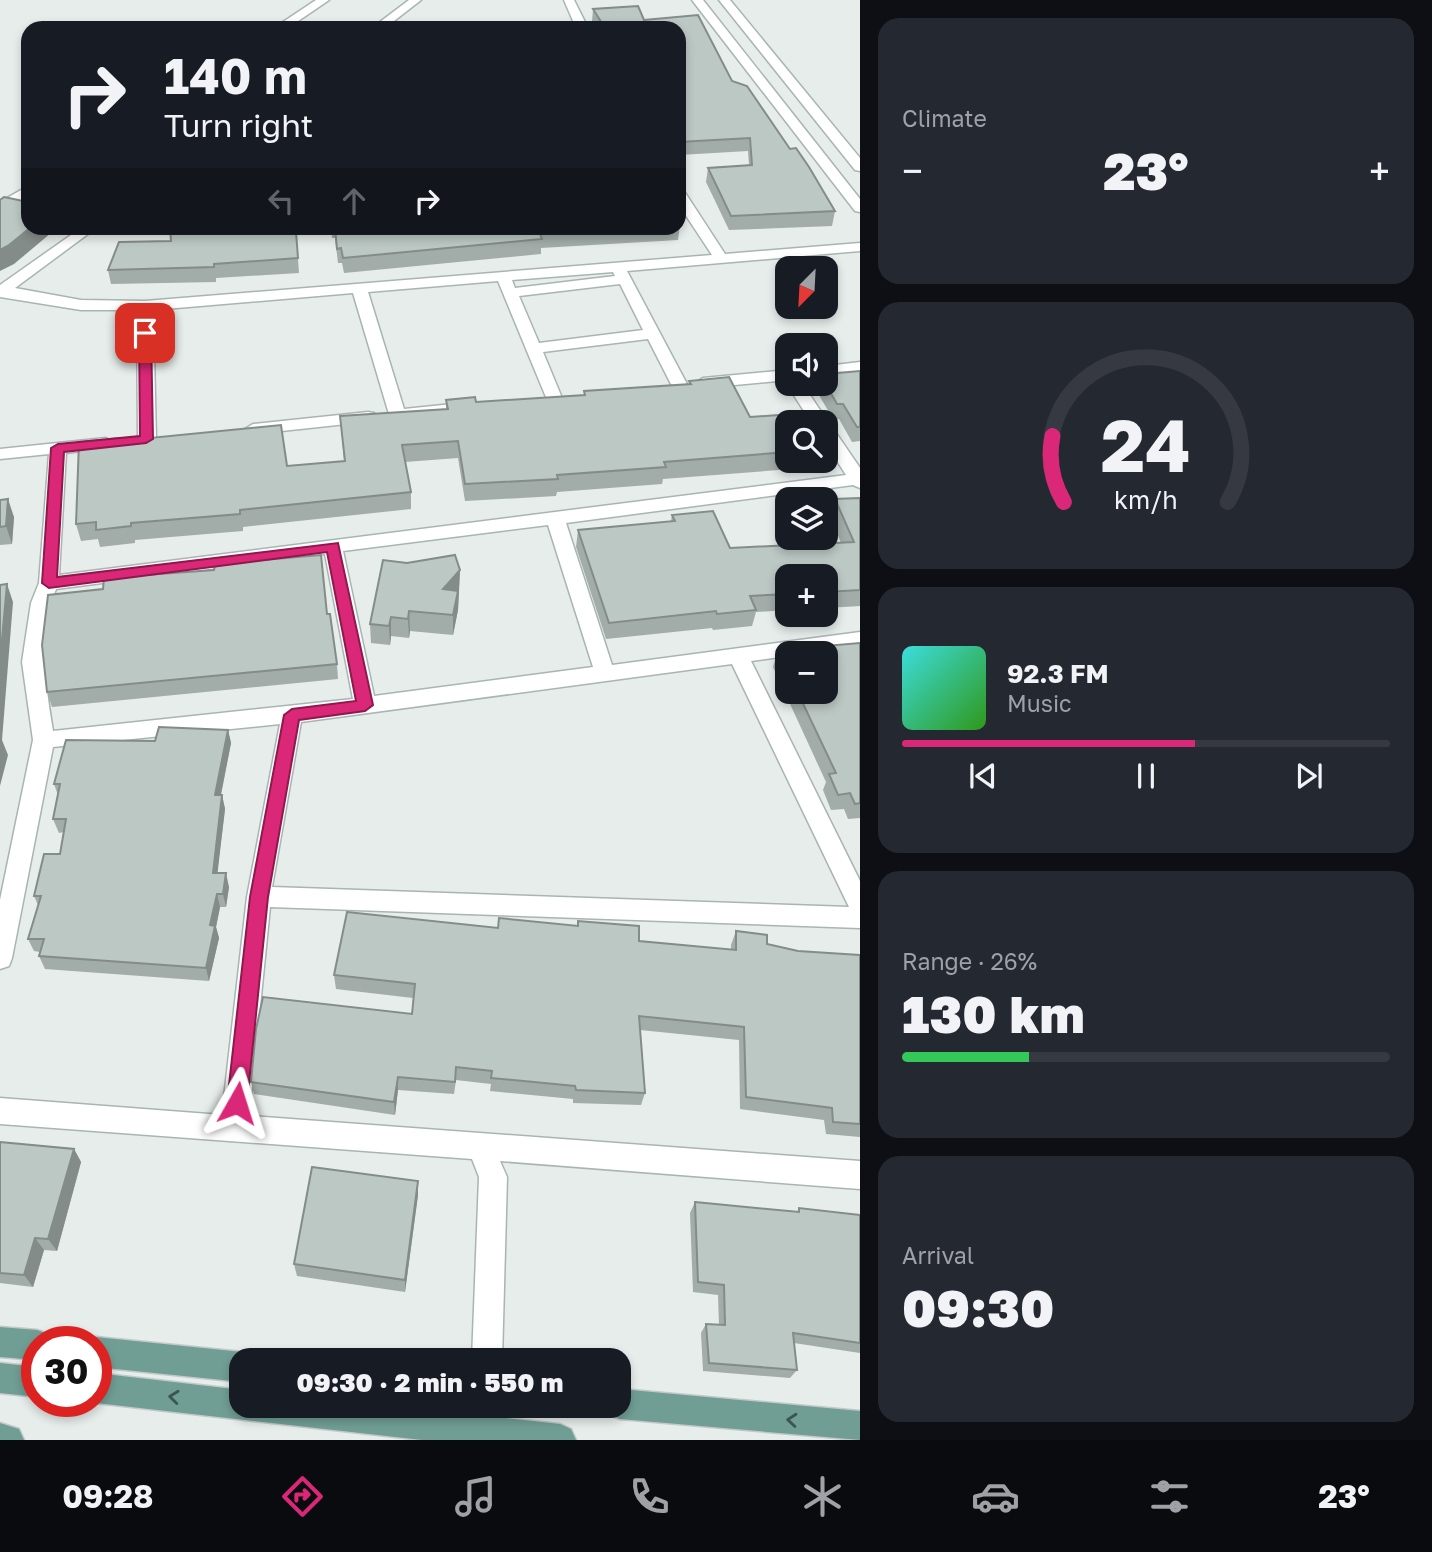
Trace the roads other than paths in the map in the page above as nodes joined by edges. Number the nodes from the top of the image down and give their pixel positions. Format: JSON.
{"nodes":[{"id":1,"x":324,"y":0,"type":"edge"},
{"id":2,"x":416,"y":0,"type":"edge"},
{"id":3,"x":569,"y":0,"type":"edge"},
{"id":4,"x":698,"y":0,"type":"edge"},
{"id":5,"x":724,"y":0,"type":"edge"},
{"id":6,"x":291,"y":21,"type":"edge"},
{"id":7,"x":388,"y":21,"type":"edge"},
{"id":8,"x":579,"y":21,"type":"edge"},
{"id":9,"x":860,"y":167,"type":"edge"},
{"id":10,"x":21,"y":194,"type":"edge"},
{"id":11,"x":686,"y":205,"type":"edge"},
{"id":12,"x":0,"y":208,"type":"edge"},
{"id":13,"x":860,"y":208,"type":"edge"},
{"id":14,"x":79,"y":235,"type":"edge"},
{"id":15,"x":860,"y":247,"type":"edge"},
{"id":16,"x":822,"y":250,"type":"junction"},
{"id":17,"x":721,"y":258,"type":"junction"},
{"id":18,"x":860,"y":262,"type":"edge"},
{"id":19,"x":621,"y":273,"type":"junction"},
{"id":20,"x":503,"y":276,"type":"junction"},
{"id":21,"x":359,"y":288,"type":"junction"},
{"id":22,"x":0,"y":291,"type":"edge"},
{"id":23,"x":510,"y":293,"type":"junction"},
{"id":24,"x":145,"y":306,"type":"junction"},
{"id":25,"x":653,"y":334,"type":"junction"},
{"id":26,"x":533,"y":348,"type":"junction"},
{"id":27,"x":860,"y":368,"type":"edge"},
{"id":28,"x":838,"y":370,"type":"edge"},
{"id":29,"x":775,"y":376,"type":"edge"},
{"id":30,"x":680,"y":386,"type":"junction"},
{"id":31,"x":655,"y":388,"type":"edge"},
{"id":32,"x":554,"y":398,"type":"edge"},
{"id":33,"x":488,"y":405,"type":"edge"},
{"id":34,"x":397,"y":414,"type":"junction"},
{"id":35,"x":230,"y":431,"type":"edge"},
{"id":36,"x":58,"y":448,"type":"junction"},
{"id":37,"x":838,"y":449,"type":"edge"},
{"id":38,"x":0,"y":454,"type":"edge"},
{"id":39,"x":859,"y":480,"type":"edge"},
{"id":40,"x":555,"y":518,"type":"junction"},
{"id":41,"x":333,"y":547,"type":"junction"},
{"id":42,"x":49,"y":583,"type":"junction"},
{"id":43,"x":860,"y":639,"type":"edge"},
{"id":44,"x":738,"y":655,"type":"junction"},
{"id":45,"x":605,"y":673,"type":"junction"},
{"id":46,"x":365,"y":705,"type":"junction"},
{"id":47,"x":292,"y":715,"type":"junction"},
{"id":48,"x":44,"y":740,"type":"junction"},
{"id":49,"x":259,"y":897,"type":"junction"},
{"id":50,"x":860,"y":906,"type":"edge"},
{"id":51,"x":860,"y":918,"type":"edge"},
{"id":52,"x":0,"y":958,"type":"edge"},
{"id":53,"x":0,"y":1111,"type":"edge"},
{"id":54,"x":234,"y":1129,"type":"junction"},
{"id":55,"x":480,"y":1147,"type":"junction"},
{"id":56,"x":860,"y":1175,"type":"edge"},
{"id":57,"x":0,"y":1342,"type":"edge"},
{"id":58,"x":21,"y":1344,"type":"edge"},
{"id":59,"x":487,"y":1348,"type":"edge"},
{"id":60,"x":112,"y":1354,"type":"edge"},
{"id":61,"x":229,"y":1366,"type":"edge"},
{"id":62,"x":0,"y":1378,"type":"edge"},
{"id":63,"x":21,"y":1380,"type":"edge"},
{"id":64,"x":112,"y":1390,"type":"edge"},
{"id":65,"x":229,"y":1403,"type":"edge"},
{"id":66,"x":631,"y":1405,"type":"edge"},
{"id":67,"x":363,"y":1418,"type":"edge"},
{"id":68,"x":860,"y":1426,"type":"edge"},
{"id":69,"x":0,"y":1439,"type":"edge"},
{"id":70,"x":8,"y":1440,"type":"edge"},
{"id":71,"x":560,"y":1440,"type":"edge"}],
"edges":[{"from":1,"to":6,"type":"street"},
{"from":2,"to":7,"type":"street"},
{"from":3,"to":8,"type":"street"},
{"from":4,"to":13,"type":"street"},
{"from":5,"to":9,"type":"street"},
{"from":10,"to":12,"type":"street"},
{"from":11,"to":17,"type":"street"},
{"from":14,"to":22,"type":"street"},
{"from":15,"to":16,"type":"street"},
{"from":16,"to":17,"type":"street"},
{"from":16,"to":18,"type":"street"},
{"from":17,"to":19,"type":"street"},
{"from":19,"to":20,"type":"street"},
{"from":19,"to":23,"type":"street"},
{"from":19,"to":25,"type":"street"},
{"from":20,"to":21,"type":"street"},
{"from":20,"to":23,"type":"street"},
{"from":21,"to":24,"type":"street"},
{"from":21,"to":34,"type":"street"},
{"from":22,"to":24,"type":"street"},
{"from":23,"to":26,"type":"street"},
{"from":24,"to":36,"type":"street"},
{"from":25,"to":26,"type":"street"},
{"from":25,"to":30,"type":"street"},
{"from":26,"to":32,"type":"street"},
{"from":27,"to":28,"type":"street"},
{"from":29,"to":30,"type":"street"},
{"from":30,"to":31,"type":"street"},
{"from":33,"to":34,"type":"street"},
{"from":34,"to":35,"type":"street"},
{"from":36,"to":38,"type":"street"},
{"from":36,"to":42,"type":"street"},
{"from":37,"to":39,"type":"street"},
{"from":39,"to":40,"type":"street"},
{"from":40,"to":41,"type":"street"},
{"from":40,"to":45,"type":"street"},
{"from":41,"to":42,"type":"street"},
{"from":41,"to":46,"type":"street"},
{"from":42,"to":48,"type":"street"},
{"from":43,"to":44,"type":"street"},
{"from":44,"to":45,"type":"street"},
{"from":44,"to":50,"type":"street"},
{"from":45,"to":46,"type":"street"},
{"from":46,"to":47,"type":"street"},
{"from":47,"to":48,"type":"street"},
{"from":47,"to":49,"type":"street"},
{"from":48,"to":52,"type":"street"},
{"from":49,"to":51,"type":"street"},
{"from":49,"to":54,"type":"street"},
{"from":53,"to":54,"type":"street"},
{"from":54,"to":55,"type":"street"},
{"from":55,"to":56,"type":"street"},
{"from":55,"to":59,"type":"street"},
{"from":57,"to":58,"type":"main road"},
{"from":60,"to":61,"type":"main road"},
{"from":62,"to":63,"type":"main road"},
{"from":65,"to":64,"type":"main road","one_way":true},
{"from":68,"to":66,"type":"main road","one_way":true},
{"from":67,"to":71,"type":"main road"},
{"from":69,"to":70,"type":"main road"}]}
